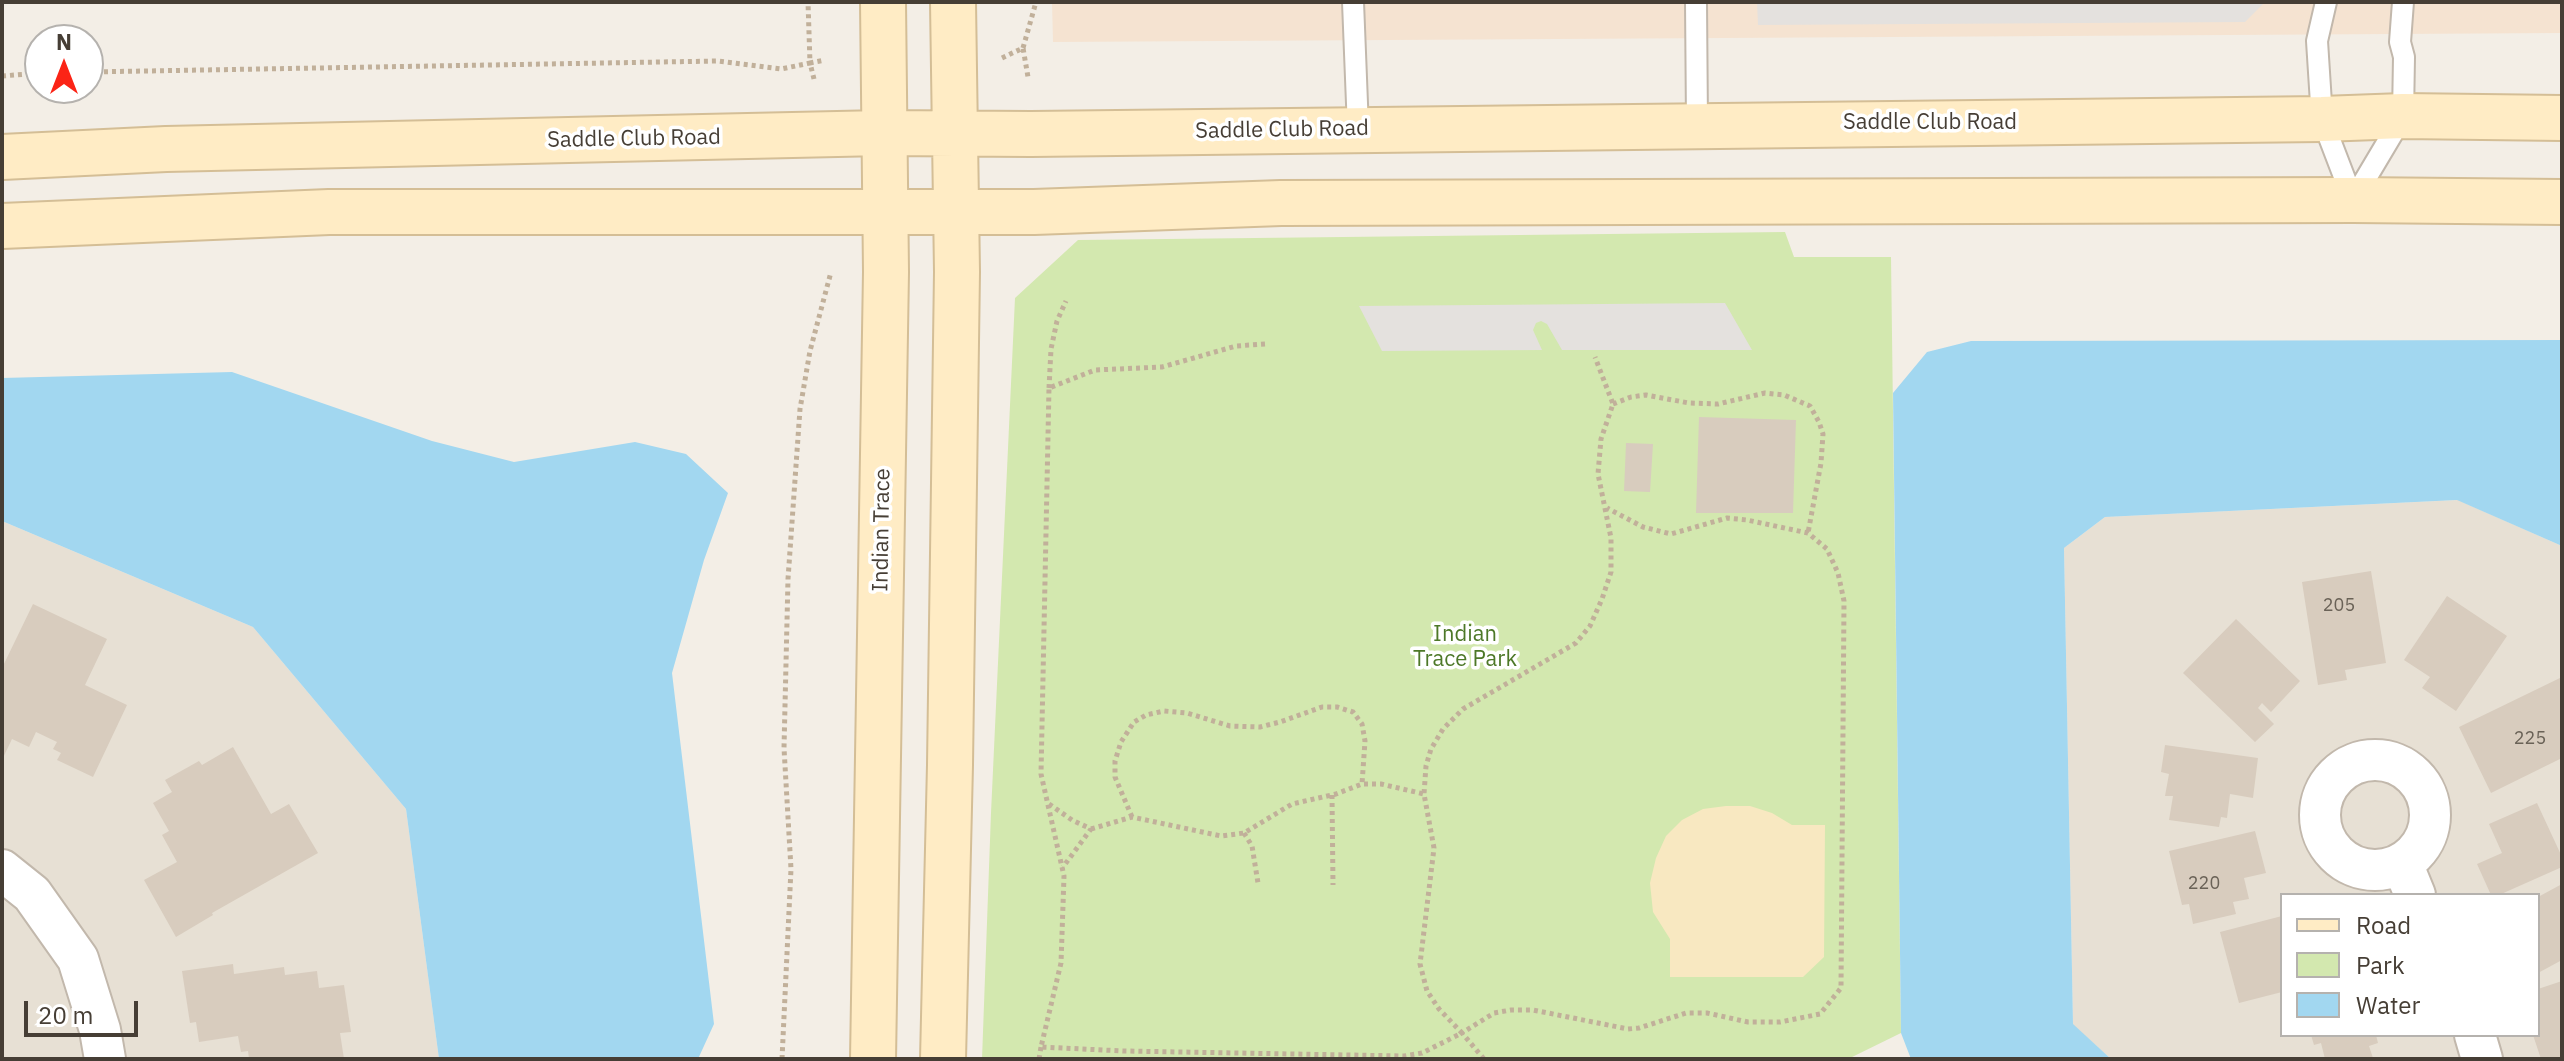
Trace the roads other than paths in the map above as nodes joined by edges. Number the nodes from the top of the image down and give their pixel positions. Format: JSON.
{"nodes":[{"id":1,"x":883,"y":2,"type":"edge"},
{"id":2,"x":953,"y":2,"type":"edge"},
{"id":3,"x":1353,"y":2,"type":"edge"},
{"id":4,"x":1696,"y":2,"type":"edge"},
{"id":5,"x":2326,"y":2,"type":"edge"},
{"id":6,"x":2403,"y":2,"type":"edge"},
{"id":7,"x":2403,"y":116,"type":"junction"},
{"id":8,"x":2562,"y":118,"type":"edge"},
{"id":9,"x":2322,"y":119,"type":"junction"},
{"id":10,"x":1697,"y":124,"type":"junction"},
{"id":11,"x":1358,"y":129,"type":"junction"},
{"id":12,"x":882,"y":133,"type":"junction"},
{"id":13,"x":955,"y":134,"type":"junction"},
{"id":14,"x":2,"y":157,"type":"edge"},
{"id":15,"x":2353,"y":200,"type":"junction"},
{"id":16,"x":2562,"y":202,"type":"edge"},
{"id":17,"x":884,"y":213,"type":"junction"},
{"id":18,"x":955,"y":213,"type":"junction"},
{"id":19,"x":2,"y":226,"type":"edge"},
{"id":20,"x":2,"y":870,"type":"edge"},
{"id":21,"x":2476,"y":1037,"type":"edge"},
{"id":22,"x":105,"y":1059,"type":"edge"},
{"id":23,"x":873,"y":1059,"type":"edge"},
{"id":24,"x":943,"y":1059,"type":"edge"},
{"id":25,"x":2482,"y":1059,"type":"edge"}],
"edges":[{"from":1,"to":12,"type":"street","name":"Indian Trace"},
{"from":2,"to":13,"type":"street"},
{"from":3,"to":11,"type":"lane"},
{"from":4,"to":10,"type":"lane"},
{"from":5,"to":9,"type":"lane"},
{"from":6,"to":7,"type":"lane"},
{"from":7,"to":8,"type":"street","name":"Saddle Club Road"},
{"from":7,"to":9,"type":"street","name":"Saddle Club Road"},
{"from":7,"to":15,"type":"lane"},
{"from":9,"to":10,"type":"street","name":"Saddle Club Road"},
{"from":9,"to":15,"type":"lane"},
{"from":10,"to":11,"type":"street","name":"Saddle Club Road"},
{"from":11,"to":13,"type":"street","name":"Saddle Club Road"},
{"from":12,"to":13,"type":"street","name":"Saddle Club Road"},
{"from":12,"to":14,"type":"street","name":"Saddle Club Road"},
{"from":12,"to":17,"type":"street","name":"Indian Trace"},
{"from":13,"to":18,"type":"street"},
{"from":15,"to":16,"type":"street"},
{"from":15,"to":18,"type":"street"},
{"from":17,"to":18,"type":"street"},
{"from":17,"to":19,"type":"street"},
{"from":17,"to":23,"type":"street","name":"Indian Trace"},
{"from":18,"to":24,"type":"street"},
{"from":20,"to":22,"type":"street"},
{"from":21,"to":25,"type":"street"}]}
